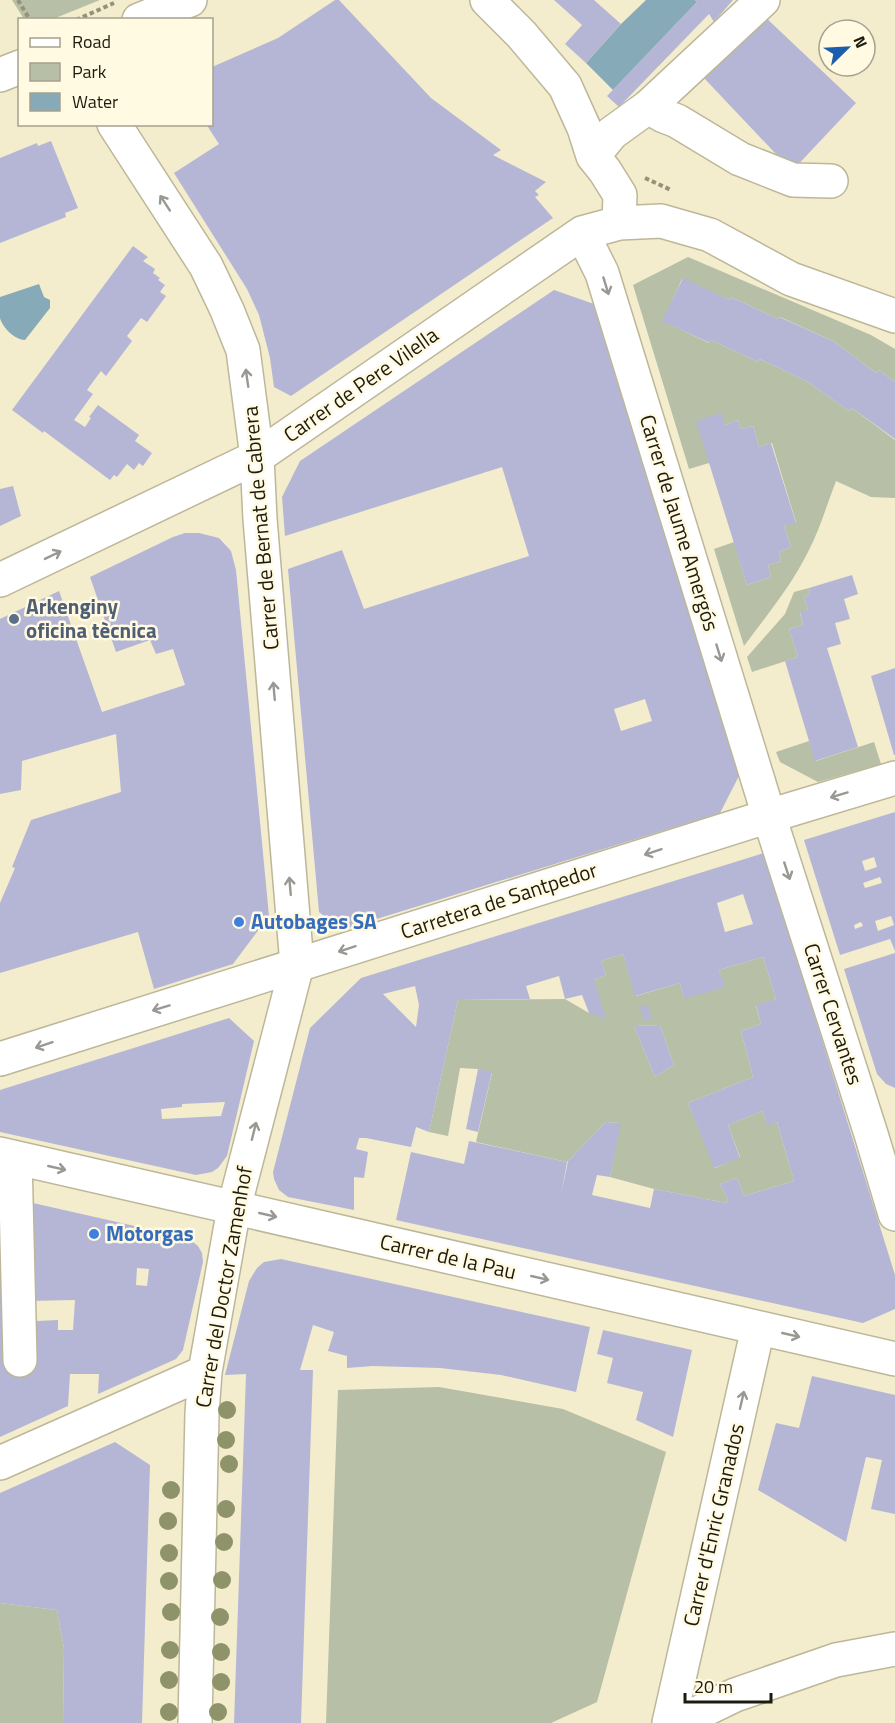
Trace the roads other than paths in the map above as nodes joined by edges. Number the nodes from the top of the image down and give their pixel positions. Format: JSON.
{"nodes":[{"id":1,"x":190,"y":0,"type":"edge"},
{"id":2,"x":487,"y":0,"type":"edge"},
{"id":3,"x":763,"y":0,"type":"edge"},
{"id":4,"x":144,"y":18,"type":"edge"},
{"id":5,"x":18,"y":68,"type":"edge"},
{"id":6,"x":0,"y":75,"type":"edge"},
{"id":7,"x":648,"y":107,"type":"junction"},
{"id":8,"x":115,"y":126,"type":"edge"},
{"id":9,"x":593,"y":156,"type":"junction"},
{"id":10,"x":831,"y":181,"type":"dead end"},
{"id":11,"x":619,"y":223,"type":"junction"},
{"id":12,"x":582,"y":233,"type":"junction"},
{"id":13,"x":893,"y":313,"type":"edge"},
{"id":14,"x":257,"y":457,"type":"junction"},
{"id":15,"x":0,"y":580,"type":"edge"},
{"id":16,"x":895,"y":778,"type":"edge"},
{"id":17,"x":769,"y":816,"type":"junction"},
{"id":18,"x":297,"y":965,"type":"junction"},
{"id":19,"x":0,"y":1059,"type":"edge"},
{"id":20,"x":883,"y":1130,"type":"edge"},
{"id":21,"x":8,"y":1156,"type":"edge"},
{"id":22,"x":234,"y":1208,"type":"junction"},
{"id":23,"x":895,"y":1214,"type":"edge"},
{"id":24,"x":758,"y":1328,"type":"junction"},
{"id":25,"x":895,"y":1359,"type":"edge"},
{"id":26,"x":21,"y":1360,"type":"dead end"},
{"id":27,"x":205,"y":1372,"type":"junction"},
{"id":28,"x":0,"y":1463,"type":"edge"},
{"id":29,"x":895,"y":1649,"type":"edge"},
{"id":30,"x":195,"y":1723,"type":"edge"},
{"id":31,"x":669,"y":1723,"type":"edge"},
{"id":32,"x":677,"y":1723,"type":"edge"}],
"edges":[{"from":1,"to":4,"type":"street"},
{"from":2,"to":9,"type":"street"},
{"from":3,"to":7,"type":"street"},
{"from":5,"to":6,"type":"street"},
{"from":7,"to":9,"type":"street"},
{"from":7,"to":10,"type":"street"},
{"from":14,"to":8,"type":"street","name":"Carrer de Bernat de Cabrera","one_way":true},
{"from":9,"to":11,"type":"street"},
{"from":11,"to":12,"type":"street","name":"Carrer de Pere Vilella"},
{"from":11,"to":13,"type":"street","name":"Carrer de Pere Vilella"},
{"from":12,"to":14,"type":"street","name":"Carrer de Pere Vilella"},
{"from":12,"to":17,"type":"street","name":"Carrer de Jaume Amergós","one_way":true},
{"from":15,"to":14,"type":"street","name":"Carrer de Pere Vilella","one_way":true},
{"from":18,"to":14,"type":"street","name":"Carrer de Bernat de Cabrera","one_way":true},
{"from":16,"to":17,"type":"street","name":"Carretera de Santpedor","one_way":true},
{"from":17,"to":18,"type":"street","name":"Carretera de Santpedor","one_way":true},
{"from":17,"to":20,"type":"street","name":"Carrer Cervantes","one_way":true},
{"from":18,"to":19,"type":"street","name":"Carretera de Santpedor","one_way":true},
{"from":22,"to":18,"type":"street","name":"Carrer del Doctor Zamenhof","one_way":true},
{"from":20,"to":23,"type":"street","name":"Carrer Cervantes"},
{"from":21,"to":22,"type":"street","name":"Carrer de la Pau","one_way":true},
{"from":21,"to":26,"type":"street"},
{"from":22,"to":24,"type":"street","name":"Carrer de la Pau","one_way":true},
{"from":22,"to":27,"type":"street","name":"Carrer del Doctor Zamenhof"},
{"from":24,"to":25,"type":"street","name":"Carrer de la Pau","one_way":true},
{"from":31,"to":24,"type":"street","name":"Carrer d'Enric Granados","one_way":true},
{"from":27,"to":28,"type":"street"},
{"from":27,"to":30,"type":"street","name":"Carrer del Doctor Zamenhof"},
{"from":29,"to":32,"type":"street"}]}
